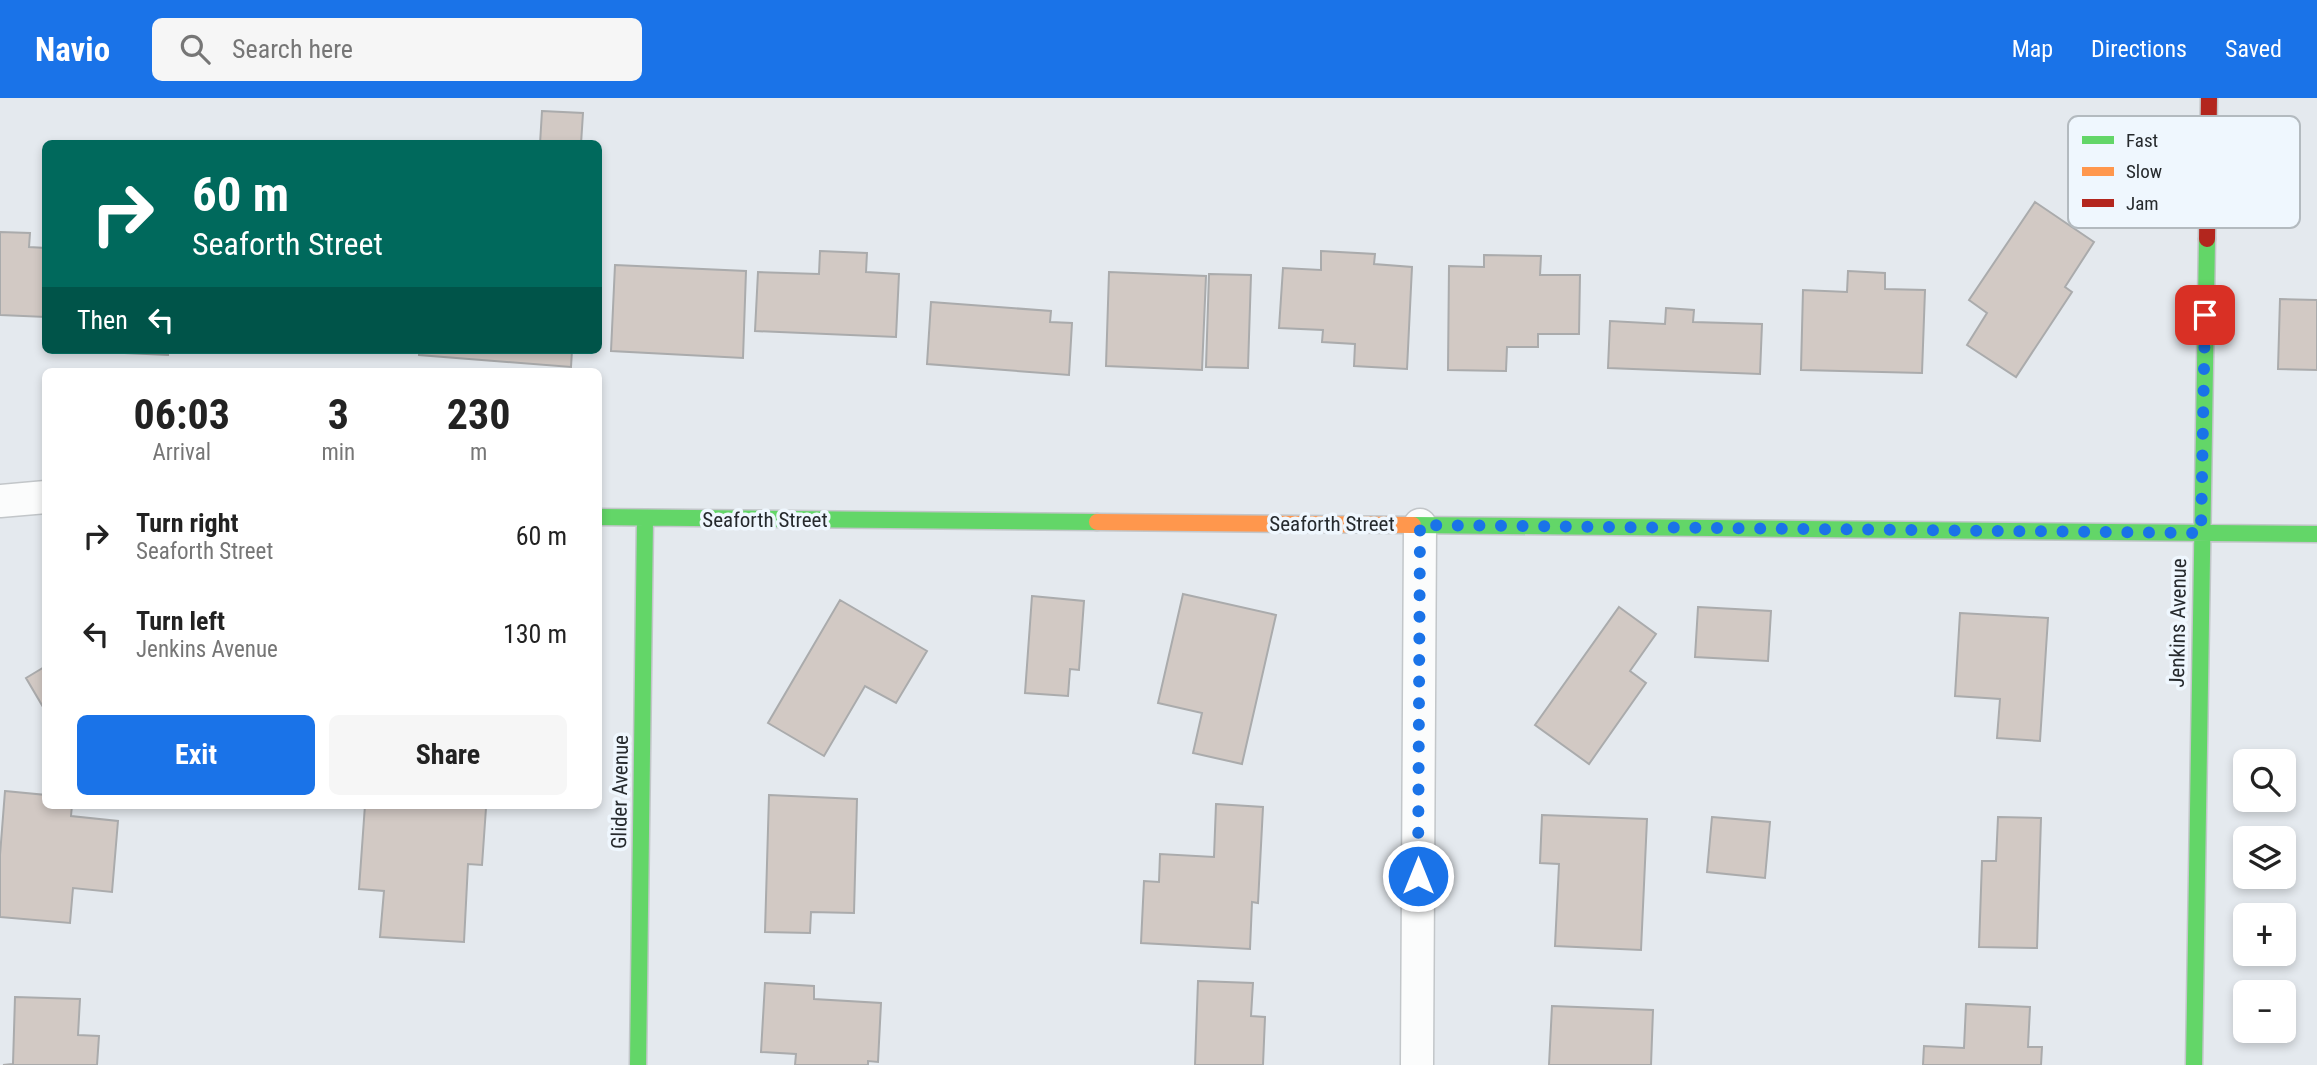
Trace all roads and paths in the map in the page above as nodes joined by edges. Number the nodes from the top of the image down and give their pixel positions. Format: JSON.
{"nodes":[{"id":1,"x":2209,"y":98,"type":"edge"},
{"id":2,"x":2209,"y":116,"type":"edge"},
{"id":3,"x":2207,"y":228,"type":"edge"},
{"id":4,"x":42,"y":497,"type":"edge"},
{"id":5,"x":0,"y":501,"type":"edge"},
{"id":6,"x":602,"y":517,"type":"edge"},
{"id":7,"x":645,"y":519,"type":"junction"},
{"id":8,"x":1420,"y":525,"type":"junction"},
{"id":9,"x":2201,"y":533,"type":"junction"},
{"id":10,"x":2317,"y":534,"type":"edge"},
{"id":11,"x":638,"y":1065,"type":"edge"},
{"id":12,"x":1417,"y":1065,"type":"edge"},
{"id":13,"x":2194,"y":1065,"type":"edge"}],
"edges":[{"from":1,"to":2,"type":"street","name":"Jenkins Avenue"},
{"from":3,"to":9,"type":"street","name":"Jenkins Avenue"},
{"from":4,"to":5,"type":"street"},
{"from":6,"to":7,"type":"street","name":"Seaforth Street"},
{"from":7,"to":8,"type":"street","name":"Seaforth Street"},
{"from":7,"to":11,"type":"street","name":"Glider Avenue"},
{"from":8,"to":9,"type":"street","name":"Seaforth Street"},
{"from":8,"to":12,"type":"street"},
{"from":9,"to":10,"type":"street","name":"Seaforth Street"},
{"from":9,"to":13,"type":"street","name":"Jenkins Avenue"}]}
